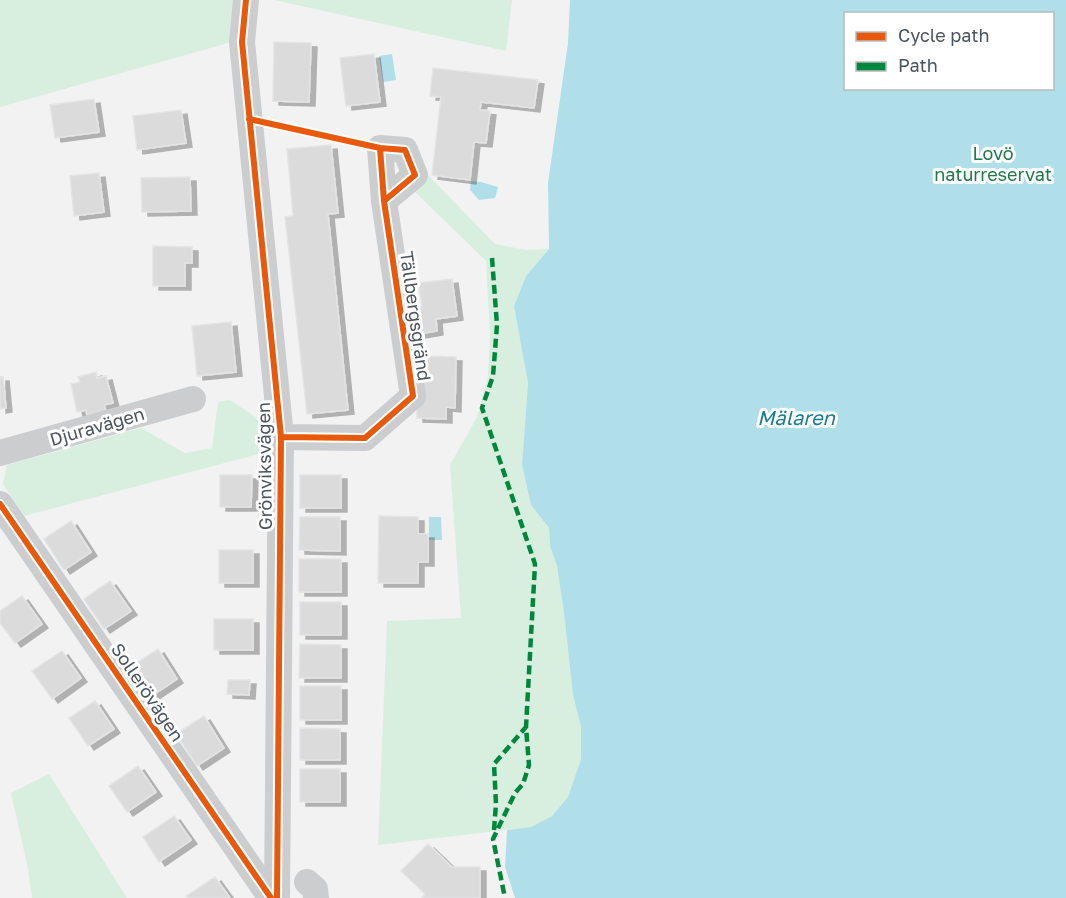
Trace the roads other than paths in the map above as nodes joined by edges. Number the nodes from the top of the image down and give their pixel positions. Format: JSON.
{"nodes":[{"id":1,"x":246,"y":0,"type":"edge"},
{"id":2,"x":384,"y":201,"type":"dead end"},
{"id":3,"x":193,"y":399,"type":"dead end"},
{"id":4,"x":281,"y":437,"type":"junction"},
{"id":5,"x":0,"y":453,"type":"edge"},
{"id":6,"x":0,"y":504,"type":"edge"},
{"id":7,"x":271,"y":898,"type":"edge"},
{"id":8,"x":277,"y":898,"type":"edge"}],
"edges":[{"from":1,"to":4,"type":"street","name":"Grönviksvägen"},
{"from":2,"to":4,"type":"street","name":"Tällbergsgränd"},
{"from":3,"to":5,"type":"street","name":"Djuravägen"},
{"from":4,"to":8,"type":"street","name":"Grönviksvägen"},
{"from":6,"to":7,"type":"street","name":"Sollerövägen"}]}
